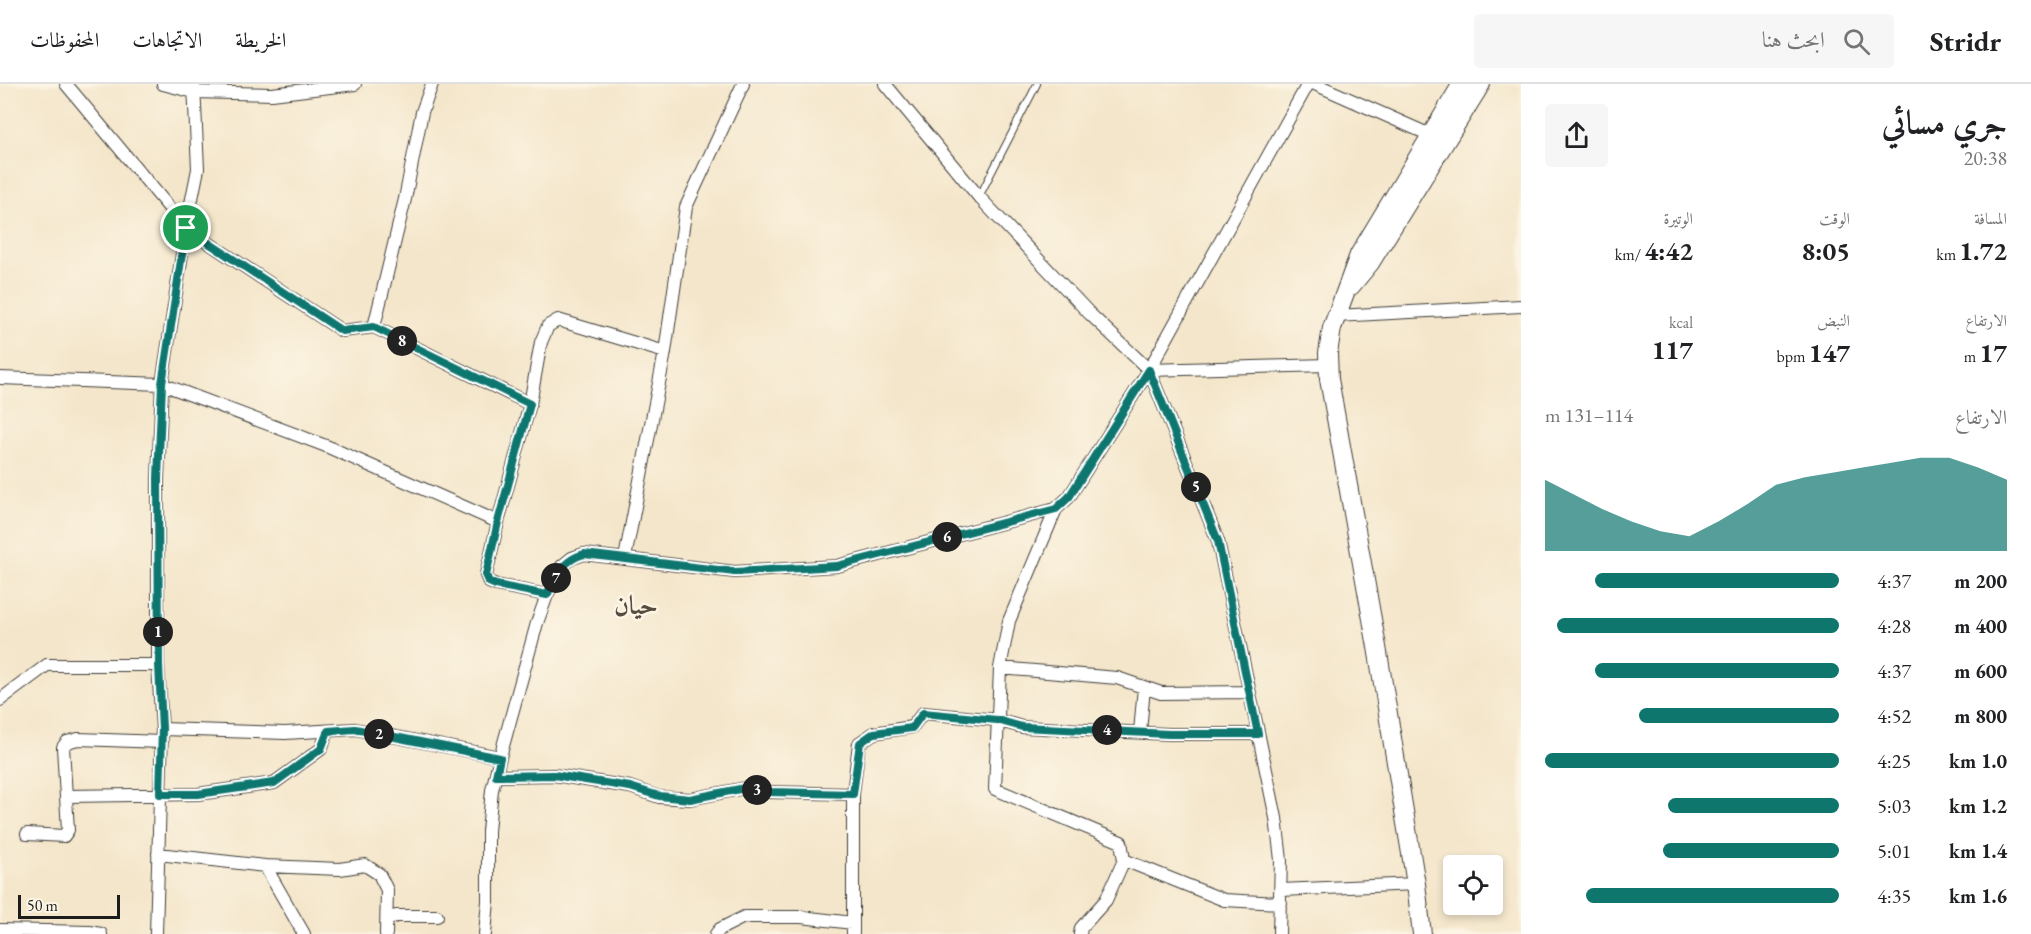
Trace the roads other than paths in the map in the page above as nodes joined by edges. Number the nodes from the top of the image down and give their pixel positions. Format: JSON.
{"nodes":[{"id":1,"x":66,"y":84,"type":"edge"},
{"id":2,"x":163,"y":84,"type":"edge"},
{"id":3,"x":356,"y":84,"type":"edge"},
{"id":4,"x":432,"y":84,"type":"edge"},
{"id":5,"x":743,"y":84,"type":"edge"},
{"id":6,"x":885,"y":84,"type":"edge"},
{"id":7,"x":1037,"y":84,"type":"edge"},
{"id":8,"x":1308,"y":84,"type":"edge"},
{"id":9,"x":1315,"y":84,"type":"edge"},
{"id":10,"x":1462,"y":84,"type":"edge"},
{"id":11,"x":1481,"y":84,"type":"edge"},
{"id":12,"x":194,"y":88,"type":"edge"},
{"id":13,"x":1439,"y":139,"type":"junction"},
{"id":14,"x":978,"y":197,"type":"junction"},
{"id":15,"x":186,"y":228,"type":"junction"},
{"id":16,"x":1521,"y":306,"type":"edge"},
{"id":17,"x":1336,"y":316,"type":"junction"},
{"id":18,"x":374,"y":327,"type":"junction"},
{"id":19,"x":665,"y":352,"type":"junction"},
{"id":20,"x":1328,"y":365,"type":"junction"},
{"id":21,"x":1149,"y":370,"type":"junction"},
{"id":22,"x":0,"y":378,"type":"edge"},
{"id":23,"x":162,"y":384,"type":"junction"},
{"id":24,"x":530,"y":404,"type":"junction"},
{"id":25,"x":1056,"y":509,"type":"junction"},
{"id":26,"x":498,"y":522,"type":"junction"},
{"id":27,"x":625,"y":558,"type":"junction"},
{"id":28,"x":547,"y":595,"type":"junction"},
{"id":29,"x":159,"y":665,"type":"junction"},
{"id":30,"x":1000,"y":668,"type":"junction"},
{"id":31,"x":1144,"y":687,"type":"junction"},
{"id":32,"x":1248,"y":692,"type":"junction"},
{"id":33,"x":0,"y":700,"type":"edge"},
{"id":34,"x":997,"y":720,"type":"junction"},
{"id":35,"x":328,"y":731,"type":"junction"},
{"id":36,"x":1140,"y":732,"type":"junction"},
{"id":37,"x":1258,"y":734,"type":"junction"},
{"id":38,"x":162,"y":736,"type":"junction"},
{"id":39,"x":500,"y":758,"type":"junction"},
{"id":40,"x":496,"y":776,"type":"junction"},
{"id":41,"x":160,"y":794,"type":"junction"},
{"id":42,"x":853,"y":794,"type":"junction"},
{"id":43,"x":67,"y":796,"type":"junction"},
{"id":44,"x":27,"y":834,"type":"dead end"},
{"id":45,"x":158,"y":854,"type":"junction"},
{"id":46,"x":1124,"y":860,"type":"junction"},
{"id":47,"x":265,"y":866,"type":"junction"},
{"id":48,"x":1416,"y":884,"type":"junction"},
{"id":49,"x":1281,"y":897,"type":"junction"},
{"id":50,"x":436,"y":916,"type":"dead end"},
{"id":51,"x":387,"y":920,"type":"junction"},
{"id":52,"x":853,"y":928,"type":"edge"},
{"id":53,"x":0,"y":930,"type":"edge"},
{"id":54,"x":101,"y":934,"type":"edge"},
{"id":55,"x":156,"y":934,"type":"edge"},
{"id":56,"x":304,"y":934,"type":"edge"},
{"id":57,"x":386,"y":934,"type":"edge"},
{"id":58,"x":484,"y":934,"type":"edge"},
{"id":59,"x":716,"y":934,"type":"edge"},
{"id":60,"x":1080,"y":934,"type":"edge"},
{"id":61,"x":1279,"y":934,"type":"edge"},
{"id":62,"x":1422,"y":934,"type":"edge"}],
"edges":[{"from":1,"to":15,"type":"street"},
{"from":2,"to":12,"type":"street"},
{"from":3,"to":12,"type":"street"},
{"from":4,"to":18,"type":"street"},
{"from":5,"to":19,"type":"street"},
{"from":6,"to":14,"type":"street"},
{"from":7,"to":14,"type":"lane"},
{"from":8,"to":21,"type":"street"},
{"from":9,"to":13,"type":"street"},
{"from":10,"to":13,"type":"street"},
{"from":11,"to":13,"type":"street"},
{"from":12,"to":15,"type":"street"},
{"from":13,"to":17,"type":"street"},
{"from":14,"to":21,"type":"street"},
{"from":15,"to":18,"type":"street"},
{"from":15,"to":23,"type":"street"},
{"from":16,"to":17,"type":"street"},
{"from":17,"to":20,"type":"street"},
{"from":18,"to":24,"type":"street"},
{"from":19,"to":24,"type":"street"},
{"from":19,"to":27,"type":"street"},
{"from":20,"to":21,"type":"street"},
{"from":20,"to":48,"type":"street"},
{"from":21,"to":25,"type":"street"},
{"from":21,"to":32,"type":"street"},
{"from":22,"to":23,"type":"street"},
{"from":23,"to":26,"type":"street"},
{"from":23,"to":29,"type":"street"},
{"from":24,"to":26,"type":"street"},
{"from":25,"to":27,"type":"street"},
{"from":25,"to":30,"type":"street"},
{"from":26,"to":28,"type":"street"},
{"from":27,"to":28,"type":"street"},
{"from":28,"to":39,"type":"street"},
{"from":29,"to":33,"type":"street"},
{"from":29,"to":38,"type":"street"},
{"from":30,"to":31,"type":"street"},
{"from":30,"to":34,"type":"street"},
{"from":31,"to":32,"type":"street"},
{"from":31,"to":36,"type":"street"},
{"from":32,"to":37,"type":"street"},
{"from":34,"to":36,"type":"street"},
{"from":34,"to":42,"type":"street"},
{"from":34,"to":46,"type":"street"},
{"from":35,"to":38,"type":"street"},
{"from":35,"to":39,"type":"street"},
{"from":35,"to":41,"type":"street"},
{"from":36,"to":37,"type":"street"},
{"from":37,"to":49,"type":"street"},
{"from":38,"to":41,"type":"street"},
{"from":38,"to":43,"type":"street"},
{"from":39,"to":40,"type":"street"},
{"from":40,"to":42,"type":"street"},
{"from":40,"to":58,"type":"street"},
{"from":41,"to":43,"type":"street"},
{"from":41,"to":45,"type":"street"},
{"from":42,"to":52,"type":"street"},
{"from":43,"to":44,"type":"street"},
{"from":45,"to":47,"type":"street"},
{"from":45,"to":55,"type":"street"},
{"from":46,"to":49,"type":"street"},
{"from":46,"to":60,"type":"street"},
{"from":47,"to":51,"type":"street"},
{"from":47,"to":56,"type":"street"},
{"from":48,"to":49,"type":"street"},
{"from":48,"to":62,"type":"street"},
{"from":49,"to":61,"type":"street"},
{"from":50,"to":51,"type":"street"},
{"from":51,"to":57,"type":"street"},
{"from":52,"to":59,"type":"street"},
{"from":53,"to":54,"type":"street"}]}
